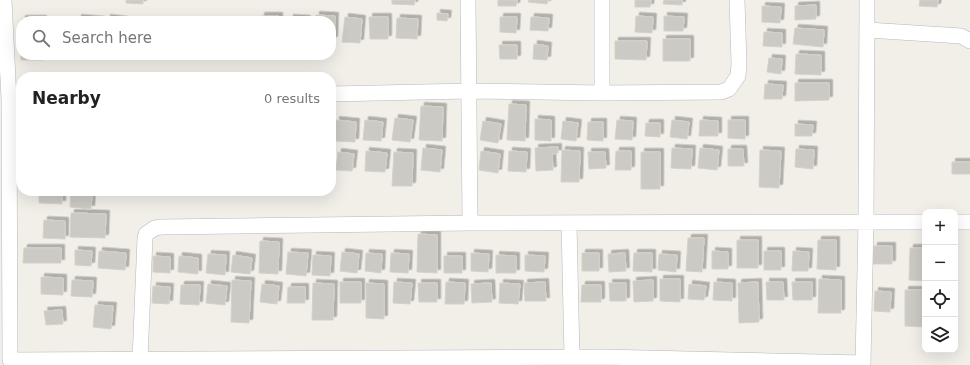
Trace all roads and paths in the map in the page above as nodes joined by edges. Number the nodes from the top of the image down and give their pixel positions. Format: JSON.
{"nodes":[{"id":1,"x":4,"y":0,"type":"edge"},
{"id":2,"x":468,"y":0,"type":"edge"},
{"id":3,"x":602,"y":0,"type":"edge"},
{"id":4,"x":737,"y":0,"type":"edge"},
{"id":5,"x":868,"y":0,"type":"edge"},
{"id":6,"x":868,"y":30,"type":"junction"},
{"id":7,"x":970,"y":41,"type":"edge"},
{"id":8,"x":469,"y":92,"type":"junction"},
{"id":9,"x":602,"y":93,"type":"junction"},
{"id":10,"x":336,"y":94,"type":"edge"},
{"id":11,"x":15,"y":99,"type":"edge"},
{"id":12,"x":866,"y":222,"type":"junction"},
{"id":13,"x":922,"y":222,"type":"edge"},
{"id":14,"x":958,"y":222,"type":"edge"},
{"id":15,"x":970,"y":222,"type":"edge"},
{"id":16,"x":470,"y":223,"type":"junction"},
{"id":17,"x":569,"y":223,"type":"junction"},
{"id":18,"x":572,"y":357,"type":"junction"},
{"id":19,"x":140,"y":360,"type":"junction"}],
"edges":[{"from":1,"to":11,"type":"street"},
{"from":2,"to":8,"type":"street"},
{"from":3,"to":9,"type":"street"},
{"from":4,"to":9,"type":"street"},
{"from":5,"to":6,"type":"street"},
{"from":6,"to":7,"type":"street"},
{"from":6,"to":12,"type":"street"},
{"from":8,"to":9,"type":"street"},
{"from":8,"to":10,"type":"street"},
{"from":8,"to":16,"type":"street"},
{"from":11,"to":19,"type":"street"},
{"from":12,"to":13,"type":"street"},
{"from":12,"to":17,"type":"street"},
{"from":12,"to":18,"type":"street"},
{"from":14,"to":15,"type":"street"},
{"from":16,"to":17,"type":"street"},
{"from":16,"to":19,"type":"street"},
{"from":17,"to":18,"type":"street"},
{"from":18,"to":19,"type":"street"}]}
